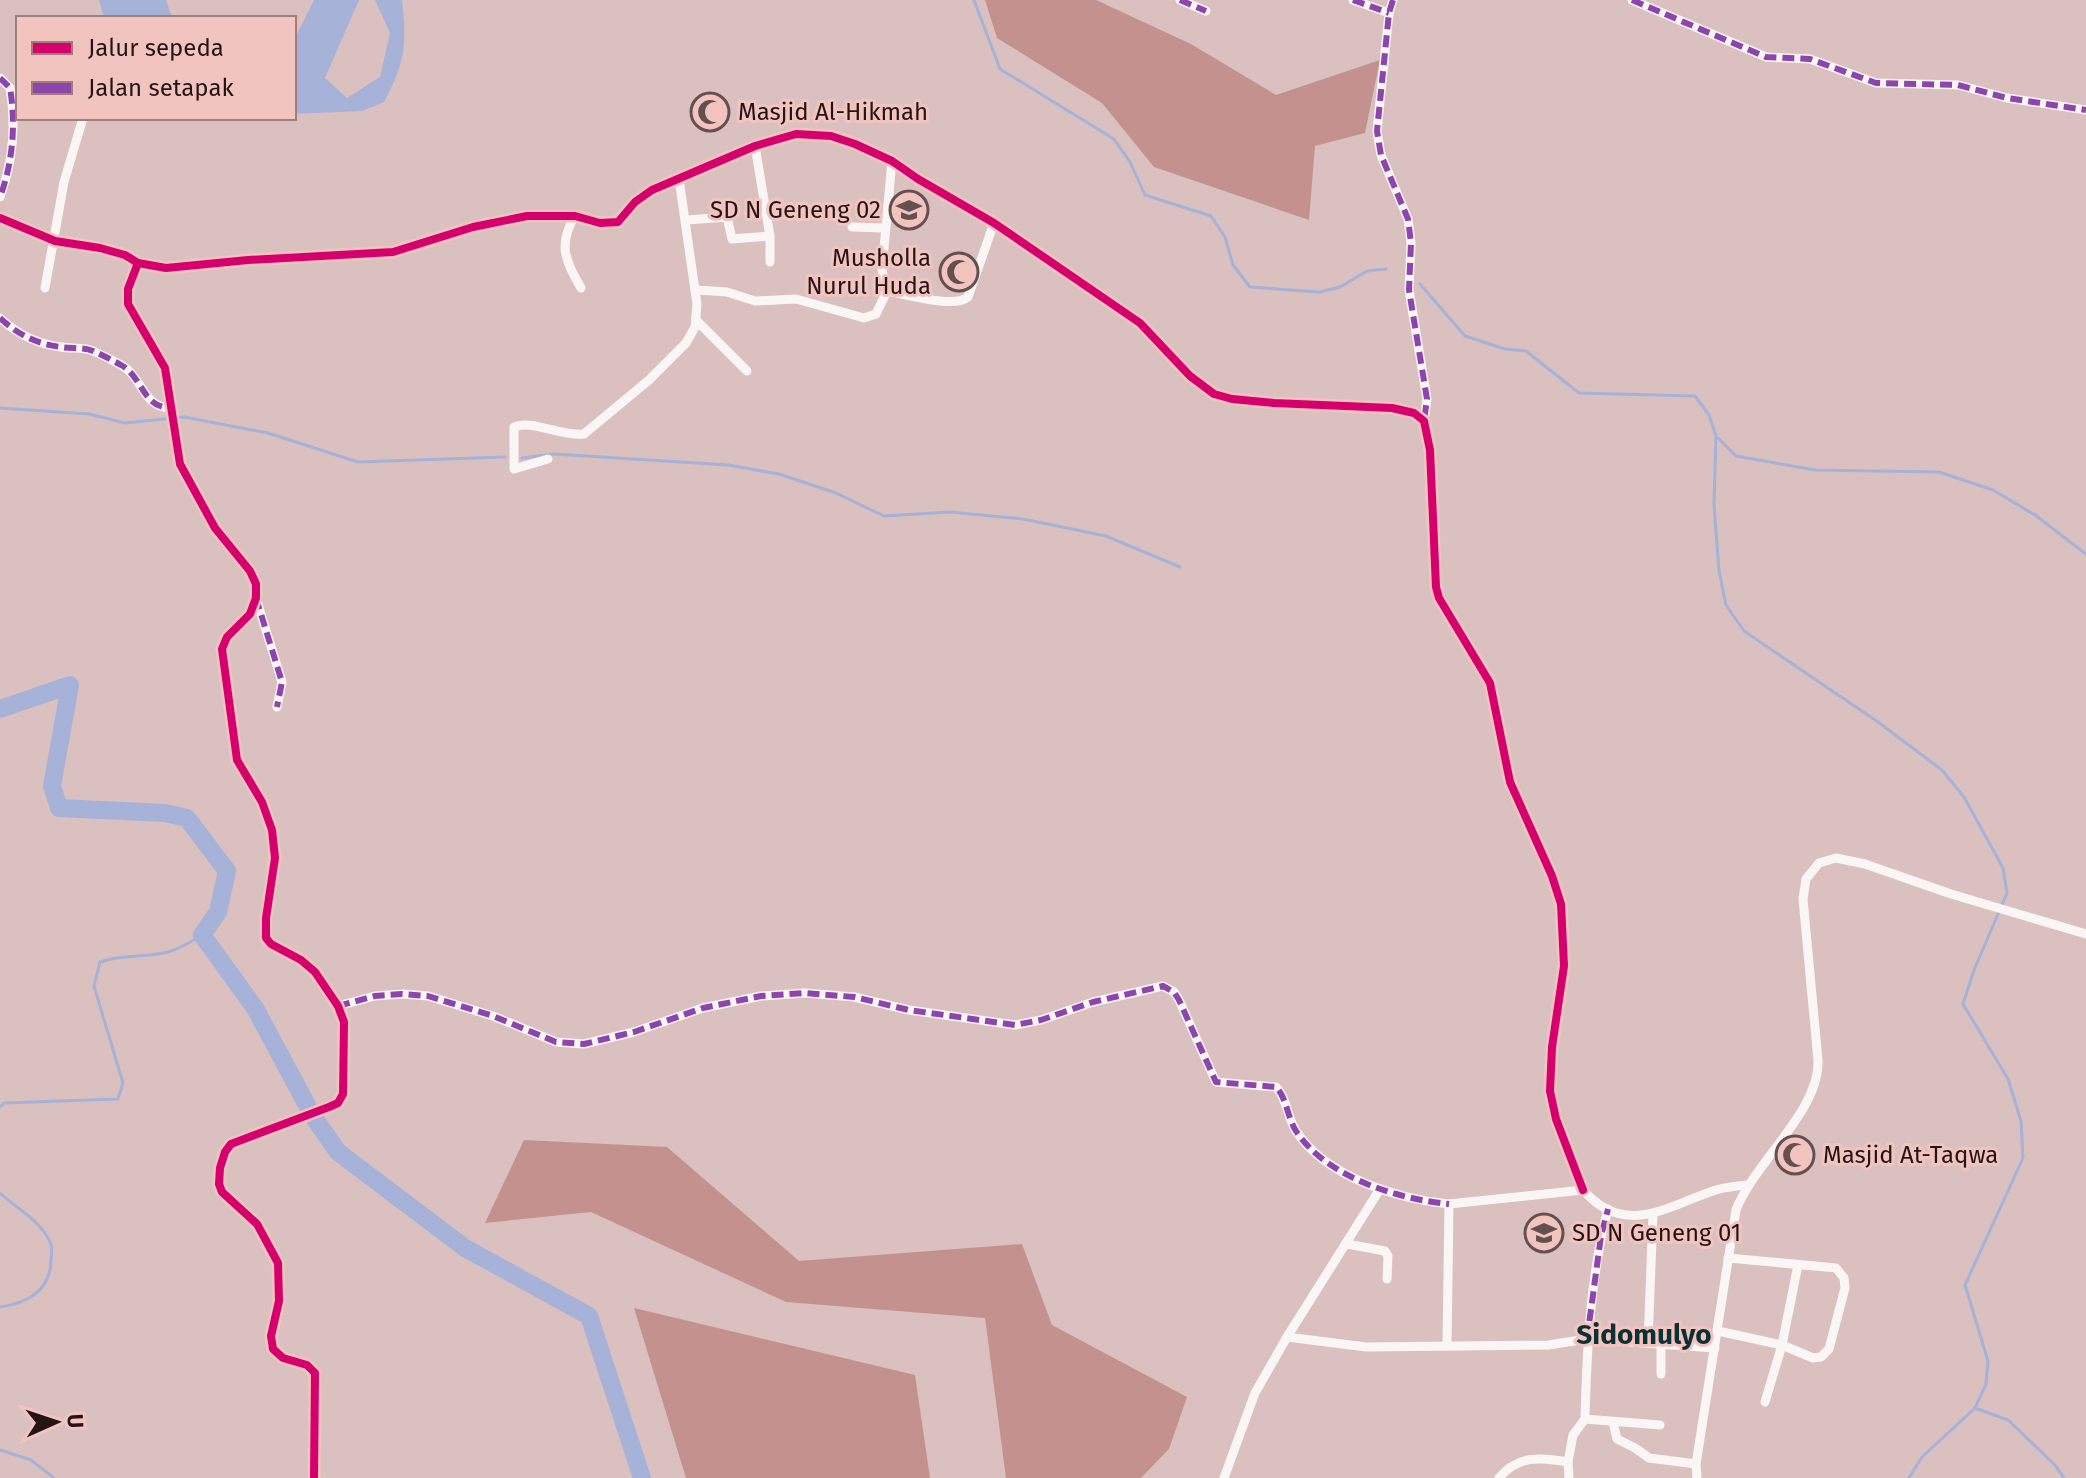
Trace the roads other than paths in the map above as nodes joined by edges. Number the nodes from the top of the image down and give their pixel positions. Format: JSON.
{"nodes":[{"id":1,"x":1180,"y":0,"type":"edge"},
{"id":2,"x":1353,"y":0,"type":"edge"},
{"id":3,"x":1393,"y":0,"type":"edge"},
{"id":4,"x":1632,"y":0,"type":"edge"},
{"id":5,"x":1206,"y":11,"type":"dead end"},
{"id":6,"x":1389,"y":13,"type":"junction"},
{"id":7,"x":0,"y":78,"type":"edge"},
{"id":8,"x":2086,"y":110,"type":"edge"},
{"id":9,"x":82,"y":120,"type":"edge"},
{"id":10,"x":755,"y":146,"type":"junction"},
{"id":11,"x":892,"y":161,"type":"junction"},
{"id":12,"x":679,"y":179,"type":"junction"},
{"id":13,"x":0,"y":197,"type":"edge"},
{"id":14,"x":575,"y":216,"type":"junction"},
{"id":15,"x":0,"y":218,"type":"edge"},
{"id":16,"x":687,"y":220,"type":"junction"},
{"id":17,"x":994,"y":223,"type":"junction"},
{"id":18,"x":852,"y":227,"type":"dead end"},
{"id":19,"x":885,"y":228,"type":"junction"},
{"id":20,"x":770,"y":236,"type":"junction"},
{"id":21,"x":55,"y":241,"type":"junction"},
{"id":22,"x":770,"y":262,"type":"dead end"},
{"id":23,"x":138,"y":263,"type":"junction"},
{"id":24,"x":45,"y":288,"type":"dead end"},
{"id":25,"x":581,"y":288,"type":"dead end"},
{"id":26,"x":696,"y":290,"type":"junction"},
{"id":27,"x":887,"y":291,"type":"junction"},
{"id":28,"x":0,"y":318,"type":"edge"},
{"id":29,"x":697,"y":321,"type":"junction"},
{"id":30,"x":747,"y":371,"type":"dead end"},
{"id":31,"x":171,"y":412,"type":"junction"},
{"id":32,"x":1424,"y":421,"type":"junction"},
{"id":33,"x":548,"y":459,"type":"dead end"},
{"id":34,"x":256,"y":598,"type":"junction"},
{"id":35,"x":277,"y":707,"type":"dead end"},
{"id":36,"x":2086,"y":934,"type":"edge"},
{"id":37,"x":338,"y":1006,"type":"junction"},
{"id":38,"x":1747,"y":1185,"type":"junction"},
{"id":39,"x":1380,"y":1189,"type":"junction"},
{"id":40,"x":1583,"y":1190,"type":"junction"},
{"id":41,"x":1449,"y":1204,"type":"junction"},
{"id":42,"x":1608,"y":1209,"type":"junction"},
{"id":43,"x":1653,"y":1214,"type":"junction"},
{"id":44,"x":1347,"y":1244,"type":"junction"},
{"id":45,"x":1728,"y":1258,"type":"junction"},
{"id":46,"x":1798,"y":1265,"type":"junction"},
{"id":47,"x":1387,"y":1279,"type":"dead end"},
{"id":48,"x":1718,"y":1331,"type":"junction"},
{"id":49,"x":1287,"y":1337,"type":"junction"},
{"id":50,"x":1587,"y":1339,"type":"junction"},
{"id":51,"x":1648,"y":1343,"type":"junction"},
{"id":52,"x":1661,"y":1344,"type":"junction"},
{"id":53,"x":1782,"y":1345,"type":"junction"},
{"id":54,"x":1447,"y":1346,"type":"junction"},
{"id":55,"x":1715,"y":1348,"type":"junction"},
{"id":56,"x":1661,"y":1374,"type":"dead end"},
{"id":57,"x":1765,"y":1402,"type":"dead end"},
{"id":58,"x":1585,"y":1419,"type":"junction"},
{"id":59,"x":1613,"y":1422,"type":"junction"},
{"id":60,"x":1660,"y":1425,"type":"dead end"},
{"id":61,"x":1568,"y":1462,"type":"junction"},
{"id":62,"x":1696,"y":1464,"type":"junction"},
{"id":63,"x":314,"y":1478,"type":"edge"},
{"id":64,"x":1224,"y":1478,"type":"edge"},
{"id":65,"x":1499,"y":1478,"type":"edge"},
{"id":66,"x":1569,"y":1478,"type":"edge"},
{"id":67,"x":1697,"y":1478,"type":"edge"}],
"edges":[{"from":1,"to":5,"type":"street"},
{"from":2,"to":6,"type":"street"},
{"from":3,"to":6,"type":"street"},
{"from":4,"to":8,"type":"street"},
{"from":6,"to":32,"type":"street"},
{"from":7,"to":13,"type":"street"},
{"from":9,"to":21,"type":"street"},
{"from":10,"to":11,"type":"street"},
{"from":10,"to":12,"type":"street"},
{"from":10,"to":20,"type":"street"},
{"from":11,"to":17,"type":"street"},
{"from":11,"to":19,"type":"street"},
{"from":12,"to":14,"type":"street"},
{"from":12,"to":16,"type":"street"},
{"from":14,"to":23,"type":"street"},
{"from":14,"to":25,"type":"street"},
{"from":15,"to":21,"type":"street"},
{"from":16,"to":20,"type":"street"},
{"from":16,"to":26,"type":"street"},
{"from":17,"to":27,"type":"street"},
{"from":17,"to":32,"type":"street"},
{"from":18,"to":19,"type":"street"},
{"from":19,"to":27,"type":"street"},
{"from":20,"to":22,"type":"street"},
{"from":21,"to":23,"type":"street"},
{"from":21,"to":24,"type":"street"},
{"from":23,"to":31,"type":"street"},
{"from":26,"to":27,"type":"street"},
{"from":26,"to":29,"type":"street"},
{"from":28,"to":31,"type":"street"},
{"from":29,"to":30,"type":"street"},
{"from":29,"to":33,"type":"street"},
{"from":31,"to":34,"type":"street"},
{"from":32,"to":40,"type":"street"},
{"from":34,"to":35,"type":"street"},
{"from":34,"to":37,"type":"street"},
{"from":36,"to":38,"type":"street"},
{"from":37,"to":39,"type":"street"},
{"from":37,"to":63,"type":"street"},
{"from":38,"to":43,"type":"street"},
{"from":38,"to":45,"type":"street"},
{"from":39,"to":41,"type":"street"},
{"from":39,"to":44,"type":"street"},
{"from":40,"to":41,"type":"street"},
{"from":40,"to":42,"type":"street"},
{"from":41,"to":54,"type":"street"},
{"from":42,"to":43,"type":"street"},
{"from":42,"to":50,"type":"street"},
{"from":43,"to":51,"type":"street"},
{"from":44,"to":47,"type":"street"},
{"from":44,"to":49,"type":"street"},
{"from":45,"to":46,"type":"street"},
{"from":45,"to":48,"type":"street"},
{"from":46,"to":53,"type":"street"},
{"from":46,"to":53,"type":"street"},
{"from":48,"to":53,"type":"street"},
{"from":48,"to":55,"type":"street"},
{"from":49,"to":54,"type":"street"},
{"from":49,"to":64,"type":"street"},
{"from":50,"to":51,"type":"street"},
{"from":50,"to":54,"type":"street"},
{"from":50,"to":58,"type":"street"},
{"from":51,"to":52,"type":"street"},
{"from":52,"to":55,"type":"street"},
{"from":52,"to":56,"type":"street"},
{"from":53,"to":57,"type":"street"},
{"from":55,"to":62,"type":"street"},
{"from":58,"to":59,"type":"street"},
{"from":58,"to":61,"type":"street"},
{"from":59,"to":60,"type":"street"},
{"from":59,"to":62,"type":"street"},
{"from":61,"to":65,"type":"street"},
{"from":61,"to":66,"type":"street"},
{"from":62,"to":67,"type":"street"}]}
